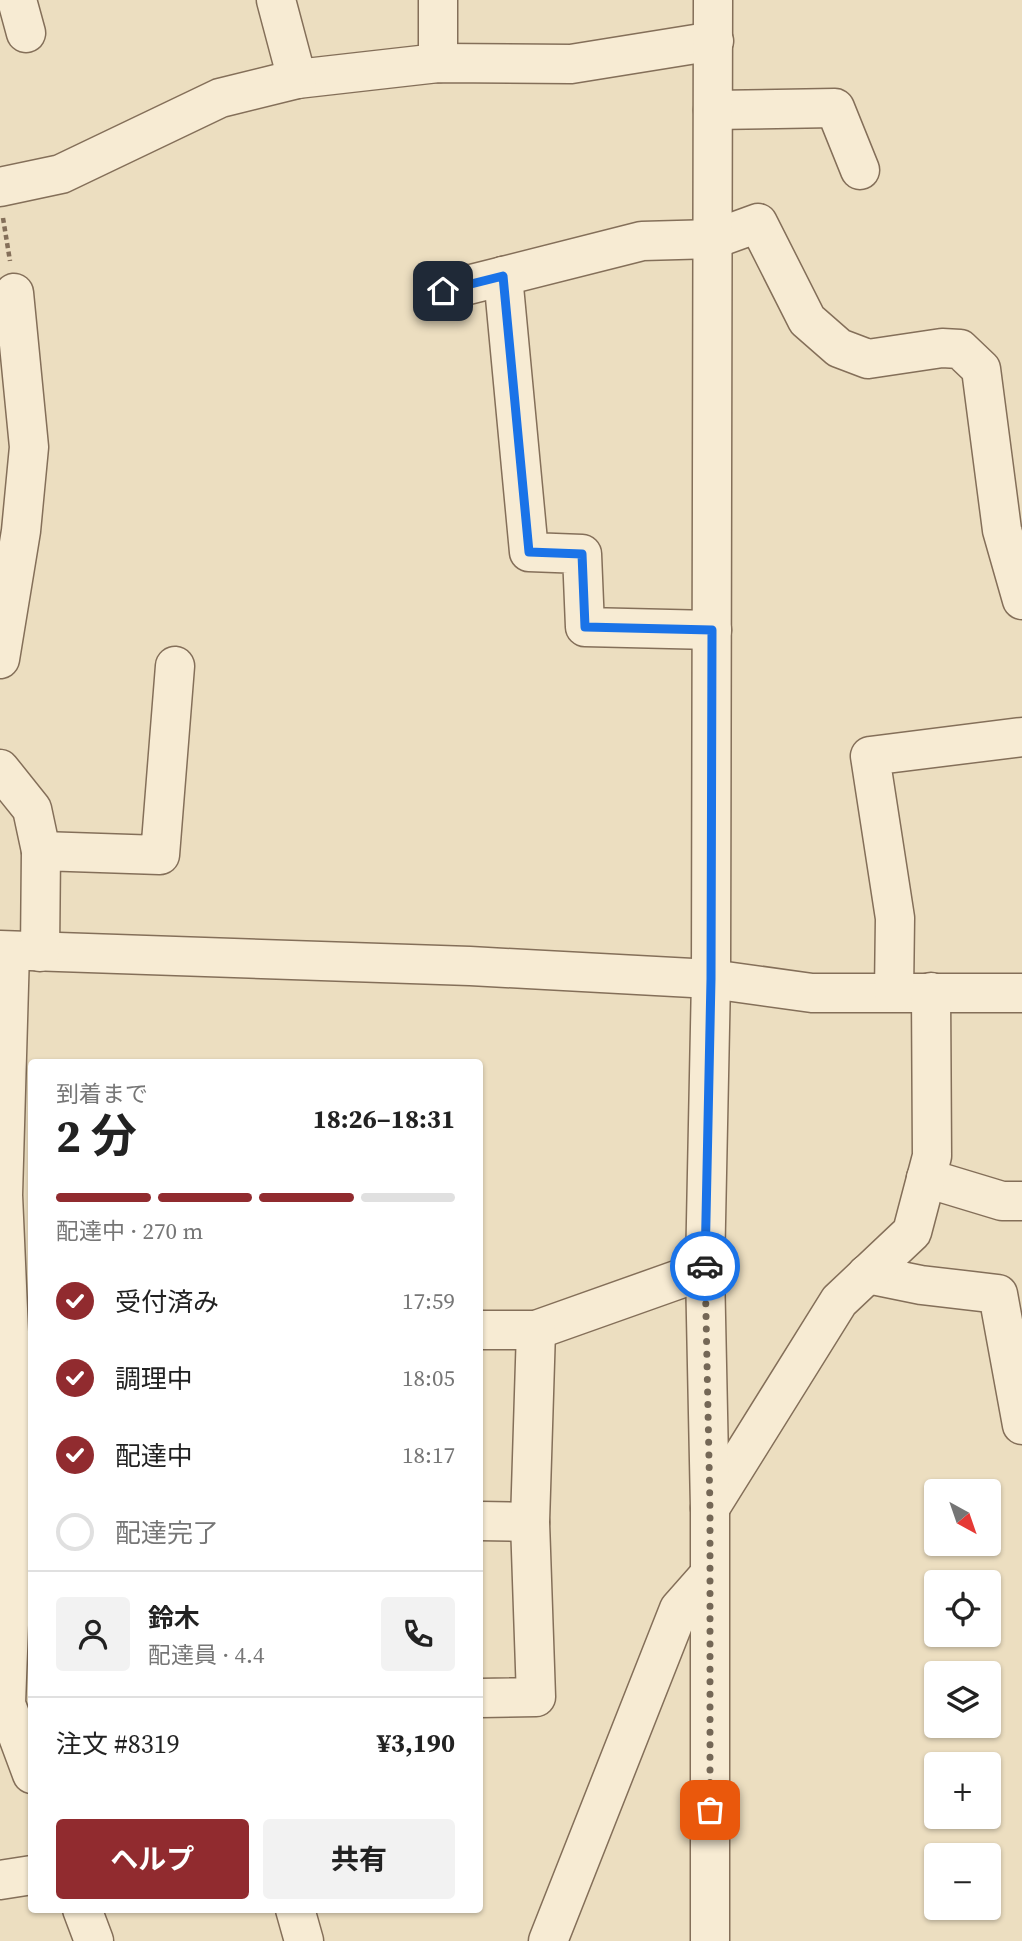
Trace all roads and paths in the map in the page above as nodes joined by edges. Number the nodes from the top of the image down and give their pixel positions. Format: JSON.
{"nodes":[{"id":1,"x":276,"y":0,"type":"edge"},
{"id":2,"x":438,"y":0,"type":"edge"},
{"id":3,"x":713,"y":0,"type":"edge"},
{"id":4,"x":714,"y":41,"type":"junction"},
{"id":5,"x":438,"y":63,"type":"junction"},
{"id":6,"x":297,"y":79,"type":"junction"},
{"id":7,"x":713,"y":110,"type":"junction"},
{"id":8,"x":860,"y":170,"type":"dead end"},
{"id":9,"x":1,"y":199,"type":"edge"},
{"id":10,"x":713,"y":239,"type":"junction"},
{"id":11,"x":503,"y":276,"type":"junction"},
{"id":12,"x":443,"y":291,"type":"dead end"},
{"id":13,"x":14,"y":293,"type":"joint"},
{"id":14,"x":1009,"y":480,"type":"edge"},
{"id":15,"x":1022,"y":600,"type":"edge"},
{"id":16,"x":712,"y":630,"type":"junction"},
{"id":17,"x":0,"y":659,"type":"edge"},
{"id":18,"x":175,"y":666,"type":"dead end"},
{"id":19,"x":1022,"y":737,"type":"edge"},
{"id":20,"x":0,"y":769,"type":"edge"},
{"id":21,"x":41,"y":851,"type":"junction"},
{"id":22,"x":17,"y":951,"type":"edge"},
{"id":23,"x":711,"y":979,"type":"junction"},
{"id":24,"x":912,"y":992,"type":"junction"},
{"id":25,"x":1022,"y":993,"type":"edge"},
{"id":26,"x":926,"y":1178,"type":"junction"},
{"id":27,"x":17,"y":1195,"type":"edge"},
{"id":28,"x":1022,"y":1201,"type":"edge"},
{"id":29,"x":705,"y":1270,"type":"junction"},
{"id":30,"x":867,"y":1274,"type":"junction"},
{"id":31,"x":483,"y":1330,"type":"edge"},
{"id":32,"x":536,"y":1330,"type":"junction"},
{"id":33,"x":14,"y":1332,"type":"edge"},
{"id":34,"x":1022,"y":1425,"type":"edge"},
{"id":35,"x":710,"y":1508,"type":"junction"},
{"id":36,"x":22,"y":1519,"type":"edge"},
{"id":37,"x":483,"y":1521,"type":"edge"},
{"id":38,"x":530,"y":1522,"type":"junction"},
{"id":39,"x":709,"y":1575,"type":"junction"},
{"id":40,"x":483,"y":1698,"type":"edge"},
{"id":41,"x":12,"y":1704,"type":"edge"},
{"id":42,"x":28,"y":1760,"type":"edge"},
{"id":43,"x":28,"y":1876,"type":"edge"},
{"id":44,"x":0,"y":1880,"type":"edge"},
{"id":45,"x":84,"y":1913,"type":"edge"},
{"id":46,"x":296,"y":1913,"type":"edge"},
{"id":47,"x":94,"y":1941,"type":"edge"},
{"id":48,"x":304,"y":1941,"type":"edge"},
{"id":49,"x":548,"y":1941,"type":"edge"},
{"id":50,"x":710,"y":1941,"type":"edge"}],
"edges":[{"from":1,"to":6,"type":"street"},
{"from":2,"to":5,"type":"street"},
{"from":3,"to":4,"type":"street"},
{"from":4,"to":5,"type":"street"},
{"from":4,"to":7,"type":"street"},
{"from":5,"to":6,"type":"street"},
{"from":6,"to":9,"type":"street"},
{"from":7,"to":8,"type":"street"},
{"from":7,"to":10,"type":"street"},
{"from":9,"to":13,"type":"path"},
{"from":10,"to":11,"type":"street"},
{"from":10,"to":14,"type":"street"},
{"from":10,"to":16,"type":"street"},
{"from":11,"to":12,"type":"street"},
{"from":11,"to":16,"type":"street"},
{"from":13,"to":17,"type":"street"},
{"from":14,"to":15,"type":"street"},
{"from":16,"to":23,"type":"street"},
{"from":18,"to":21,"type":"street"},
{"from":19,"to":24,"type":"street"},
{"from":20,"to":21,"type":"street"},
{"from":21,"to":22,"type":"street"},
{"from":22,"to":23,"type":"street"},
{"from":22,"to":27,"type":"street"},
{"from":23,"to":24,"type":"street"},
{"from":23,"to":29,"type":"street"},
{"from":24,"to":25,"type":"street"},
{"from":24,"to":26,"type":"street"},
{"from":26,"to":28,"type":"street"},
{"from":26,"to":30,"type":"street"},
{"from":27,"to":33,"type":"street"},
{"from":29,"to":32,"type":"street"},
{"from":29,"to":35,"type":"street"},
{"from":30,"to":34,"type":"street"},
{"from":30,"to":35,"type":"street"},
{"from":31,"to":32,"type":"street"},
{"from":32,"to":38,"type":"street"},
{"from":33,"to":36,"type":"street"},
{"from":35,"to":39,"type":"street"},
{"from":36,"to":41,"type":"street"},
{"from":37,"to":38,"type":"street"},
{"from":38,"to":40,"type":"street"},
{"from":39,"to":49,"type":"street"},
{"from":39,"to":50,"type":"street"},
{"from":41,"to":42,"type":"street"},
{"from":43,"to":44,"type":"street"},
{"from":45,"to":47,"type":"street"},
{"from":46,"to":48,"type":"street"}]}
